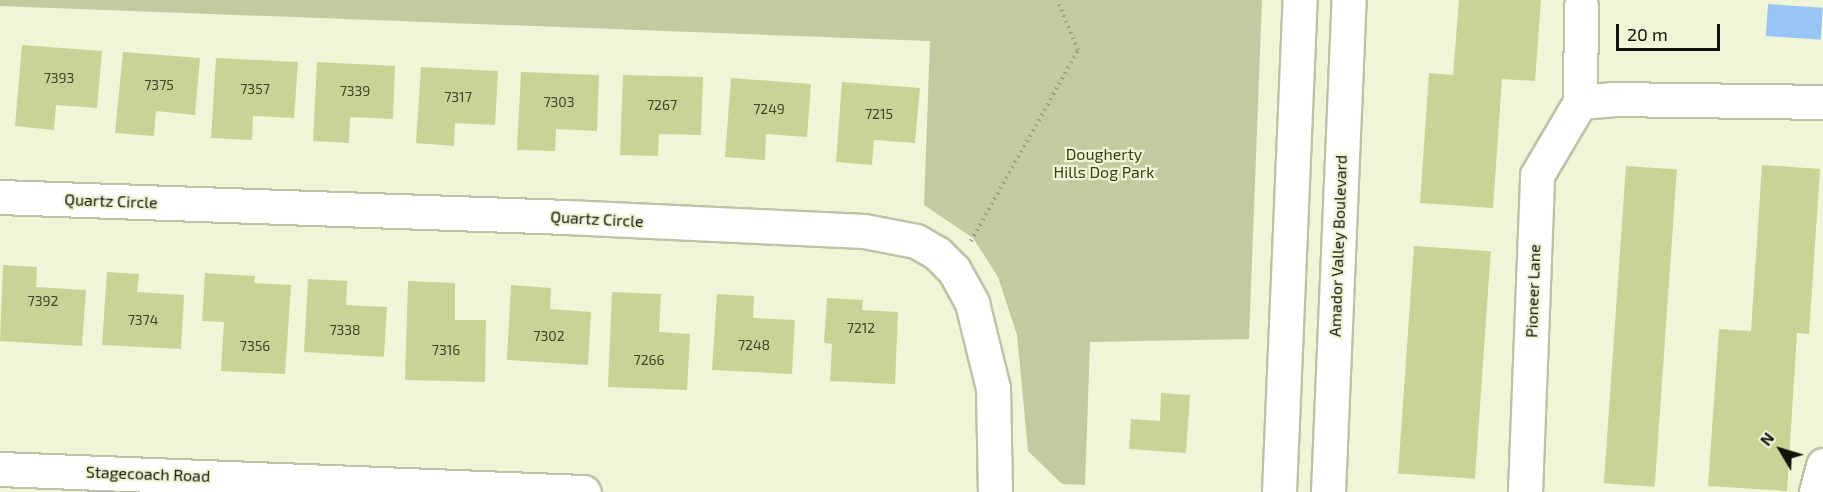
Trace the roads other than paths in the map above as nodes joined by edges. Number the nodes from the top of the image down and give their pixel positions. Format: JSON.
{"nodes":[{"id":1,"x":1300,"y":0,"type":"edge"},
{"id":2,"x":1349,"y":0,"type":"edge"},
{"id":3,"x":1581,"y":6,"type":"dead end"},
{"id":4,"x":1822,"y":101,"type":"edge"},
{"id":5,"x":1580,"y":102,"type":"junction"},
{"id":6,"x":0,"y":197,"type":"edge"},
{"id":7,"x":1823,"y":465,"type":"edge"},
{"id":8,"x":1,"y":476,"type":"edge"},
{"id":9,"x":517,"y":490,"type":"edge"},
{"id":10,"x":584,"y":492,"type":"edge"},
{"id":11,"x":995,"y":492,"type":"edge"},
{"id":12,"x":1279,"y":492,"type":"edge"},
{"id":13,"x":1328,"y":492,"type":"edge"},
{"id":14,"x":1525,"y":492,"type":"edge"},
{"id":15,"x":1816,"y":492,"type":"edge"}],
"edges":[{"from":1,"to":12,"type":"street"},
{"from":2,"to":13,"type":"street","name":"Amador Valley Boulevard"},
{"from":3,"to":5,"type":"street","name":"Pioneer Lane"},
{"from":4,"to":5,"type":"street"},
{"from":5,"to":14,"type":"street","name":"Pioneer Lane"},
{"from":6,"to":11,"type":"street","name":"Quartz Circle"},
{"from":7,"to":15,"type":"street"},
{"from":8,"to":9,"type":"street","name":"Stagecoach Road"},
{"from":9,"to":10,"type":"street","name":"Stagecoach Road"}]}
